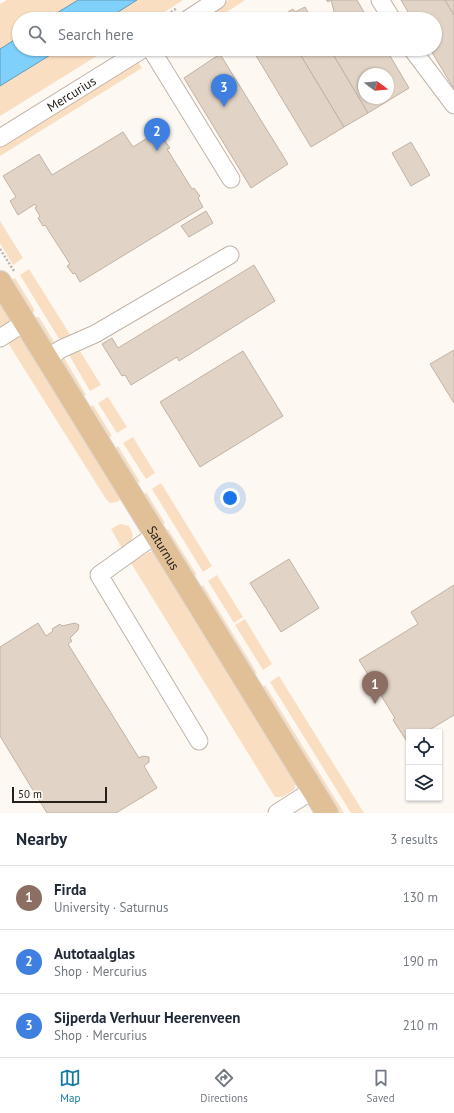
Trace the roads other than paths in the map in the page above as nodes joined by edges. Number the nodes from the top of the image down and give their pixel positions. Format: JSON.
{"nodes":[{"id":1,"x":216,"y":0,"type":"edge"},
{"id":2,"x":380,"y":0,"type":"edge"},
{"id":3,"x":198,"y":12,"type":"edge"},
{"id":4,"x":388,"y":12,"type":"edge"},
{"id":5,"x":132,"y":56,"type":"edge"},
{"id":6,"x":155,"y":56,"type":"edge"},
{"id":7,"x":417,"y":56,"type":"edge"},
{"id":8,"x":454,"y":105,"type":"edge"},
{"id":9,"x":0,"y":138,"type":"edge"},
{"id":10,"x":231,"y":179,"type":"dead end"},
{"id":11,"x":230,"y":255,"type":"dead end"},
{"id":12,"x":0,"y":282,"type":"edge"},
{"id":13,"x":25,"y":322,"type":"junction"},
{"id":14,"x":0,"y":338,"type":"edge"},
{"id":15,"x":47,"y":359,"type":"junction"},
{"id":16,"x":156,"y":534,"type":"junction"},
{"id":17,"x":199,"y":741,"type":"dead end"},
{"id":18,"x":313,"y":790,"type":"junction"},
{"id":19,"x":277,"y":813,"type":"edge"},
{"id":20,"x":327,"y":813,"type":"edge"}],
"edges":[{"from":1,"to":3,"type":"street"},
{"from":2,"to":4,"type":"street"},
{"from":5,"to":9,"type":"street","name":"Mercurius"},
{"from":6,"to":10,"type":"street"},
{"from":7,"to":8,"type":"street"},
{"from":11,"to":15,"type":"street"},
{"from":12,"to":13,"type":"main road","name":"Saturnus"},
{"from":13,"to":14,"type":"street"},
{"from":13,"to":15,"type":"main road","name":"Saturnus"},
{"from":15,"to":16,"type":"main road","name":"Saturnus"},
{"from":16,"to":17,"type":"street"},
{"from":16,"to":18,"type":"main road","name":"Saturnus"},
{"from":18,"to":19,"type":"street"},
{"from":18,"to":20,"type":"main road","name":"Saturnus"}]}
